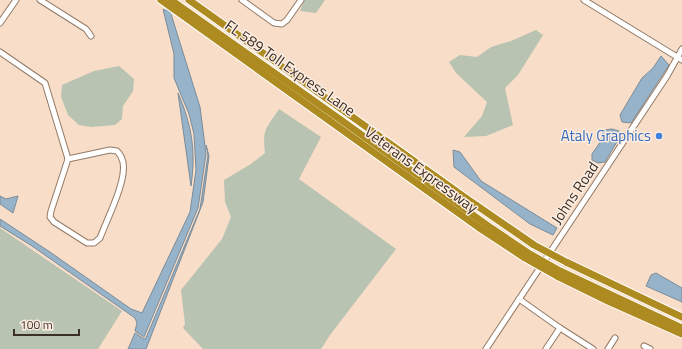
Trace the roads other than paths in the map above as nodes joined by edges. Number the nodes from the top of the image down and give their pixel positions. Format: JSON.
{"nodes":[{"id":1,"x":16,"y":0,"type":"edge"},
{"id":2,"x":40,"y":0,"type":"edge"},
{"id":3,"x":161,"y":0,"type":"edge"},
{"id":4,"x":171,"y":0,"type":"edge"},
{"id":5,"x":189,"y":0,"type":"edge"},
{"id":6,"x":242,"y":0,"type":"edge"},
{"id":7,"x":301,"y":0,"type":"edge"},
{"id":8,"x":584,"y":0,"type":"edge"},
{"id":9,"x":182,"y":11,"type":"junction"},
{"id":10,"x":0,"y":23,"type":"edge"},
{"id":11,"x":91,"y":36,"type":"dead end"},
{"id":12,"x":682,"y":49,"type":"edge"},
{"id":13,"x":0,"y":52,"type":"edge"},
{"id":14,"x":680,"y":58,"type":"edge"},
{"id":15,"x":68,"y":159,"type":"junction"},
{"id":16,"x":559,"y":274,"type":"junction"},
{"id":17,"x":519,"y":299,"type":"junction"},
{"id":18,"x":682,"y":317,"type":"edge"},
{"id":19,"x":560,"y":328,"type":"junction"},
{"id":20,"x":682,"y":328,"type":"edge"},
{"id":21,"x":682,"y":334,"type":"edge"},
{"id":22,"x":615,"y":338,"type":"dead end"},
{"id":23,"x":644,"y":346,"type":"dead end"},
{"id":24,"x":486,"y":349,"type":"edge"},
{"id":25,"x":546,"y":349,"type":"edge"},
{"id":26,"x":593,"y":349,"type":"edge"},
{"id":27,"x":608,"y":349,"type":"edge"},
{"id":28,"x":650,"y":349,"type":"edge"}],
"edges":[{"from":1,"to":10,"type":"street"},
{"from":2,"to":11,"type":"street"},
{"from":3,"to":9,"type":"highway","name":"Veterans Expressway"},
{"from":4,"to":9,"type":"highway"},
{"from":5,"to":18,"type":"highway","name":"Veterans Expressway","bridge":true},
{"from":6,"to":7,"type":"street"},
{"from":8,"to":14,"type":"street"},
{"from":9,"to":16,"type":"highway","name":"Veterans Expressway","bridge":true},
{"from":12,"to":14,"type":"street","name":"Johns Road"},
{"from":13,"to":15,"type":"street"},
{"from":14,"to":17,"type":"street","name":"Johns Road"},
{"from":15,"to":15,"type":"street"},
{"from":16,"to":20,"type":"highway"},
{"from":16,"to":21,"type":"highway","name":"Veterans Expressway"},
{"from":17,"to":19,"type":"street"},
{"from":17,"to":24,"type":"street","name":"Johns Road"},
{"from":19,"to":25,"type":"street"},
{"from":19,"to":26,"type":"street"},
{"from":22,"to":27,"type":"street"},
{"from":23,"to":28,"type":"street"}]}
